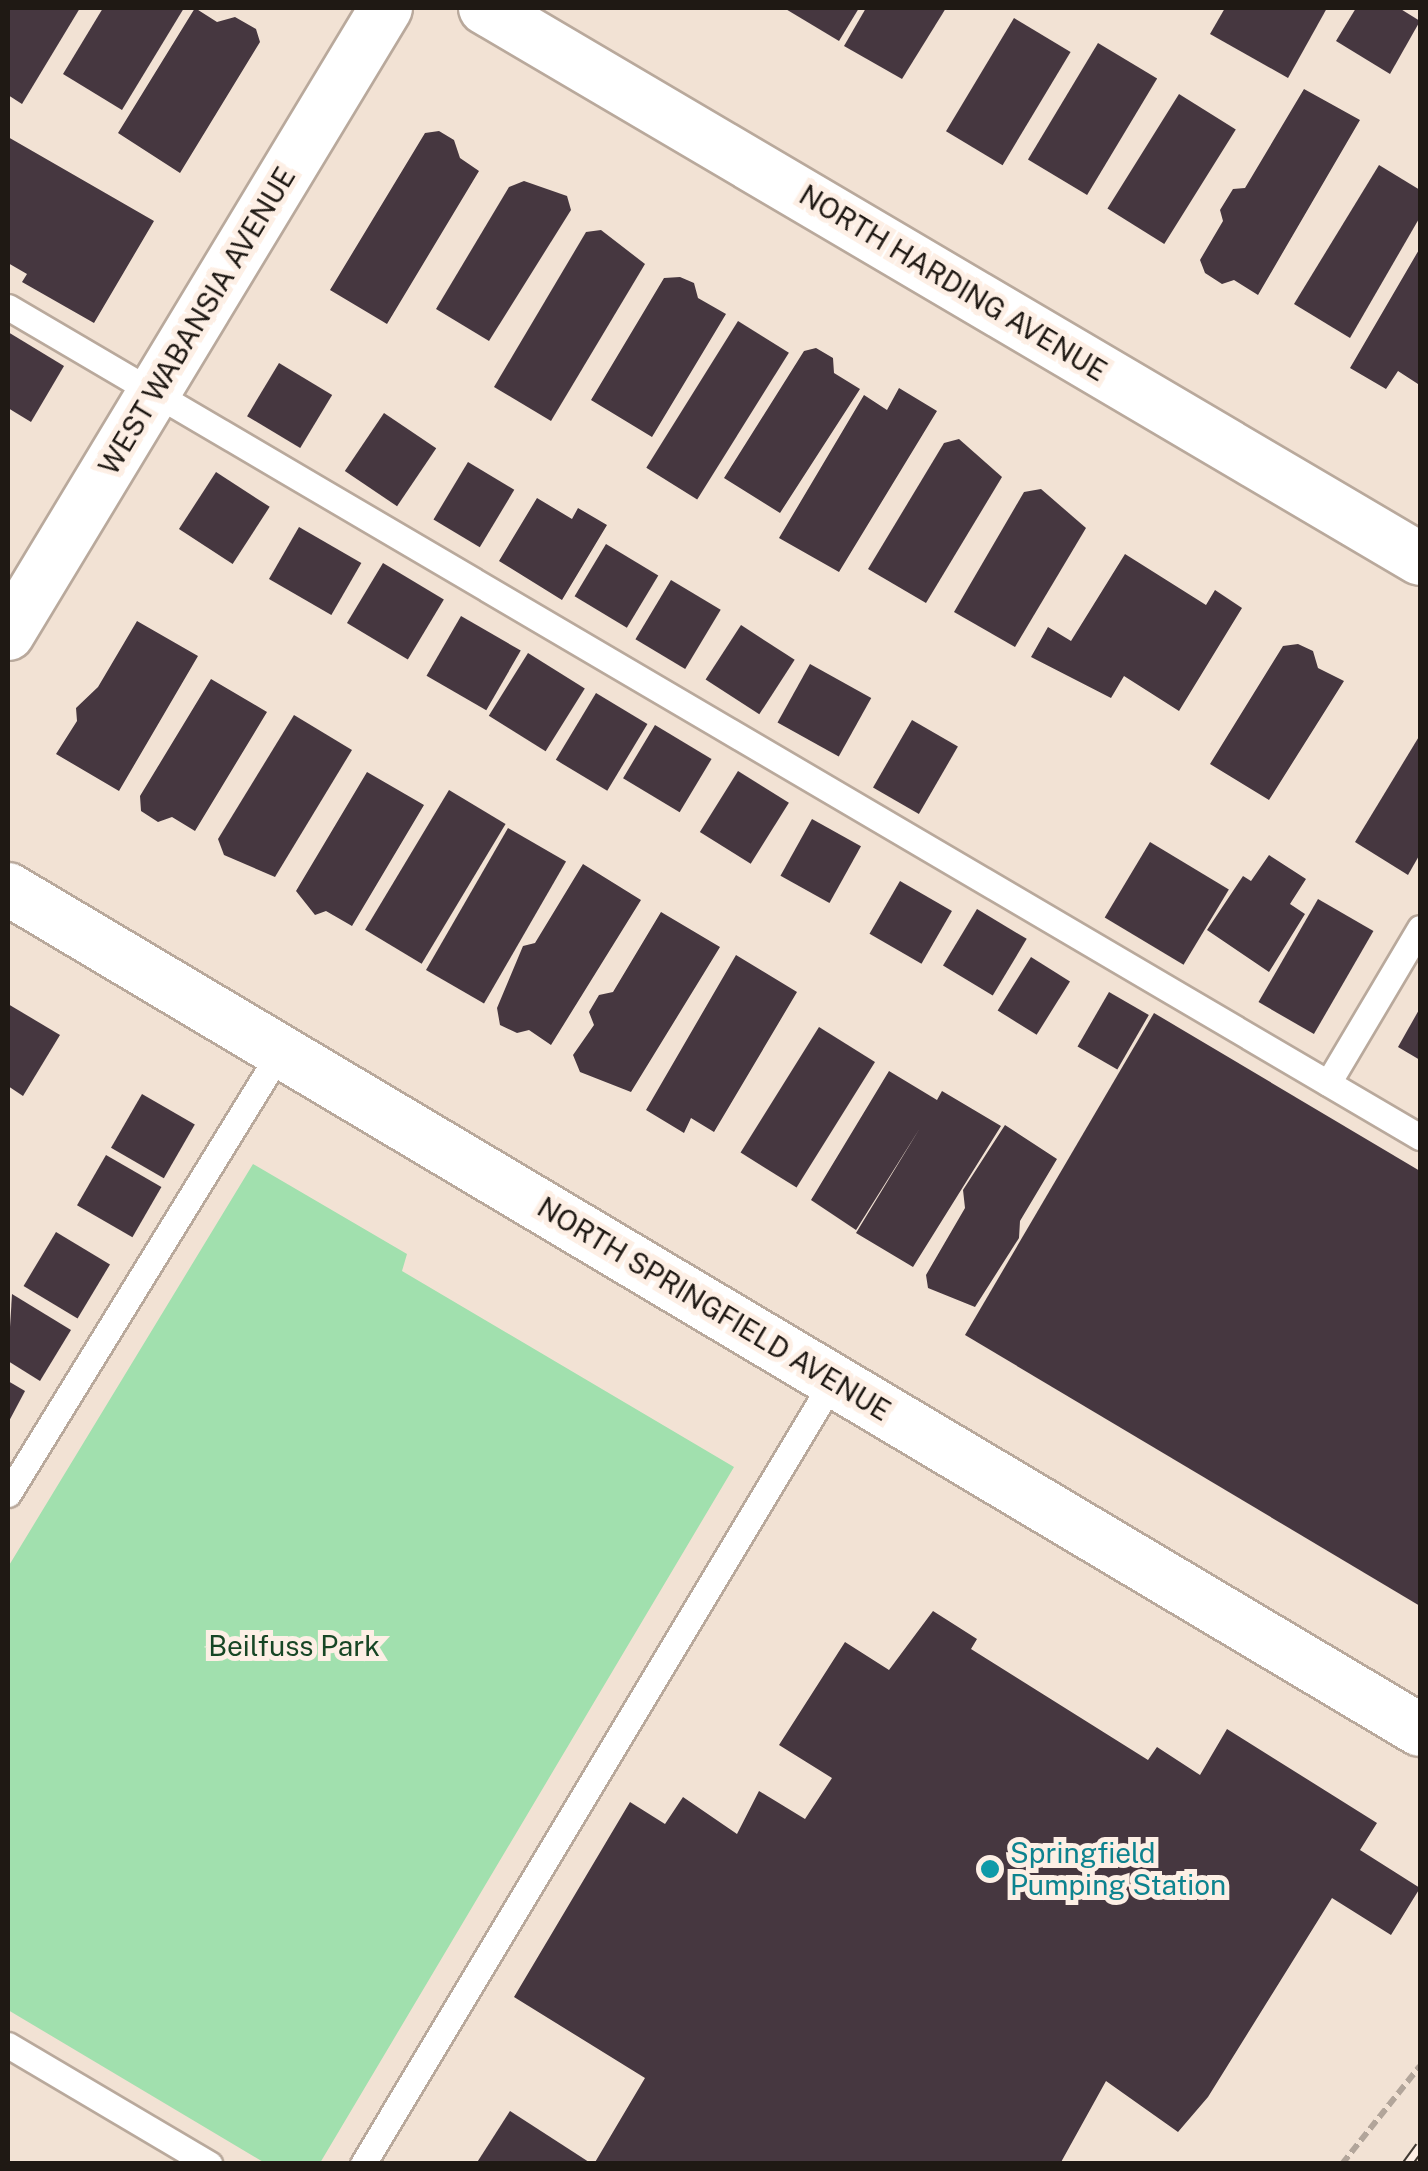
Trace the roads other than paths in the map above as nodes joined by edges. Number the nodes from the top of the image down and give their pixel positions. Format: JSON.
{"nodes":[{"id":1,"x":386,"y":8,"type":"edge"},
{"id":2,"x":485,"y":8,"type":"edge"},
{"id":3,"x":8,"y":308,"type":"edge"},
{"id":4,"x":152,"y":395,"type":"junction"},
{"id":5,"x":1420,"y":559,"type":"edge"},
{"id":6,"x":8,"y":634,"type":"edge"},
{"id":7,"x":8,"y":889,"type":"edge"},
{"id":8,"x":1420,"y":928,"type":"edge"},
{"id":9,"x":280,"y":1052,"type":"junction"},
{"id":10,"x":1328,"y":1083,"type":"junction"},
{"id":11,"x":1420,"y":1137,"type":"edge"},
{"id":12,"x":834,"y":1379,"type":"junction"},
{"id":13,"x":8,"y":1494,"type":"edge"},
{"id":14,"x":1420,"y":1730,"type":"edge"},
{"id":15,"x":8,"y":2045,"type":"edge"},
{"id":16,"x":209,"y":2164,"type":"edge"},
{"id":17,"x":363,"y":2164,"type":"edge"}],
"edges":[{"from":1,"to":4,"type":"street","name":"WEST WABANSIA AVENUE"},
{"from":2,"to":5,"type":"street","name":"NORTH HARDING AVENUE"},
{"from":3,"to":4,"type":"lane"},
{"from":4,"to":6,"type":"street","name":"WEST WABANSIA AVENUE"},
{"from":4,"to":10,"type":"lane"},
{"from":7,"to":9,"type":"street","name":"NORTH SPRINGFIELD AVENUE"},
{"from":8,"to":10,"type":"lane"},
{"from":9,"to":12,"type":"street","name":"NORTH SPRINGFIELD AVENUE"},
{"from":9,"to":13,"type":"lane"},
{"from":10,"to":11,"type":"lane"},
{"from":12,"to":14,"type":"street","name":"NORTH SPRINGFIELD AVENUE"},
{"from":12,"to":17,"type":"lane"},
{"from":15,"to":16,"type":"lane"}]}
